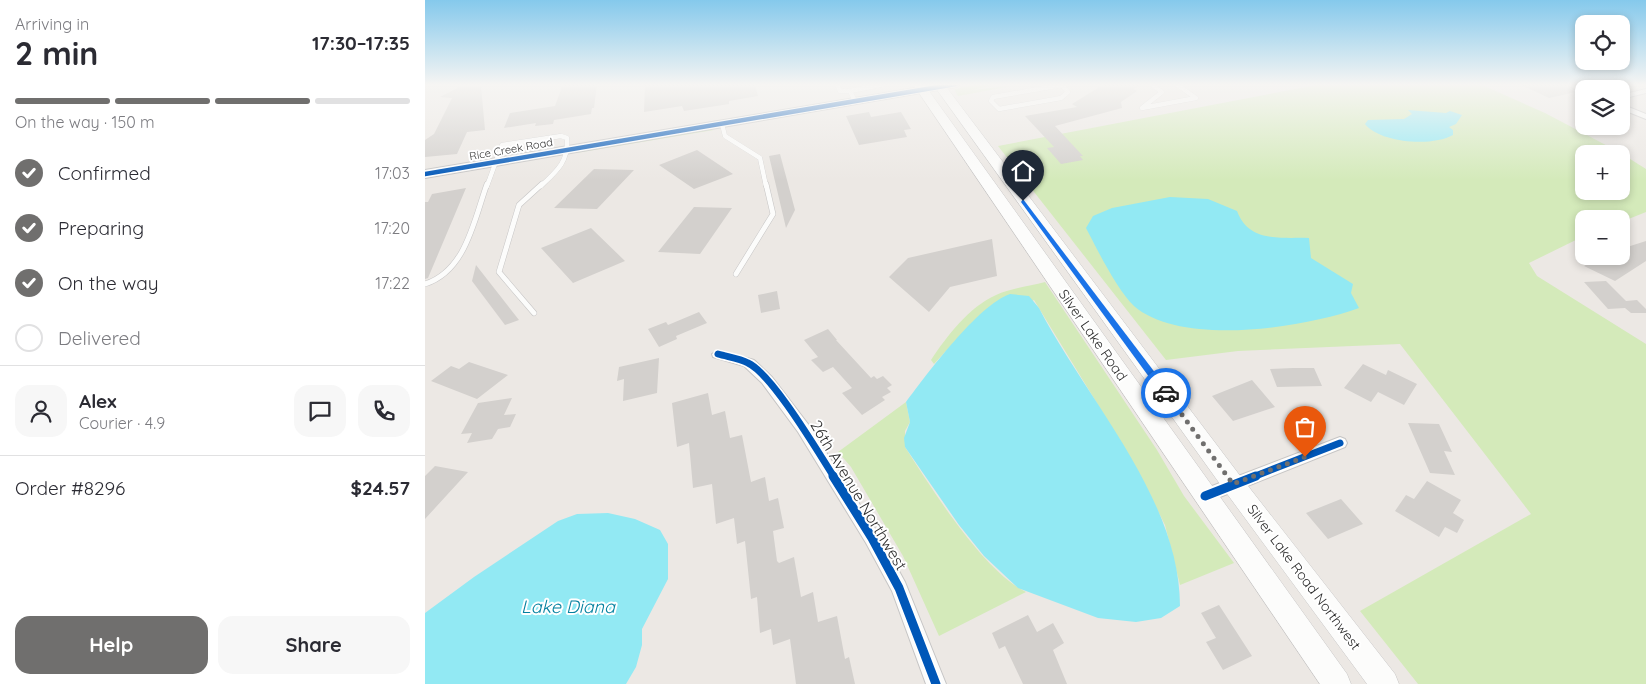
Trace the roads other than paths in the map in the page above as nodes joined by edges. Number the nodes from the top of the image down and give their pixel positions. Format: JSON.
{"nodes":[{"id":1,"x":760,"y":116,"type":"edge"},
{"id":2,"x":955,"y":116,"type":"edge"},
{"id":3,"x":957,"y":116,"type":"edge"},
{"id":4,"x":722,"y":124,"type":"junction"},
{"id":5,"x":568,"y":150,"type":"junction"},
{"id":6,"x":494,"y":162,"type":"junction"},
{"id":7,"x":425,"y":174,"type":"edge"},
{"id":8,"x":736,"y":274,"type":"dead end"},
{"id":9,"x":425,"y":284,"type":"edge"},
{"id":10,"x":534,"y":313,"type":"dead end"},
{"id":11,"x":718,"y":354,"type":"dead end"},
{"id":12,"x":1340,"y":443,"type":"dead end"},
{"id":13,"x":1233,"y":484,"type":"junction"},
{"id":14,"x":1205,"y":496,"type":"junction"},
{"id":15,"x":935,"y":684,"type":"edge"},
{"id":16,"x":1337,"y":684,"type":"edge"},
{"id":17,"x":1385,"y":684,"type":"edge"}],
"edges":[{"from":1,"to":4,"type":"street","name":"Rice Creek Road"},
{"from":2,"to":14,"type":"main road","name":"Silver Lake Road"},
{"from":3,"to":13,"type":"main road","name":"Silver Lake Road Northwest"},
{"from":4,"to":5,"type":"street","name":"Rice Creek Road"},
{"from":4,"to":8,"type":"lane"},
{"from":5,"to":6,"type":"street","name":"Rice Creek Road"},
{"from":5,"to":10,"type":"lane"},
{"from":6,"to":7,"type":"street","name":"Rice Creek Road"},
{"from":6,"to":9,"type":"lane"},
{"from":11,"to":15,"type":"street","name":"26th Avenue Northwest"},
{"from":12,"to":13,"type":"street"},
{"from":13,"to":14,"type":"street"},
{"from":13,"to":17,"type":"main road","name":"Silver Lake Road Northwest"},
{"from":14,"to":16,"type":"main road","name":"Silver Lake Road"}]}
